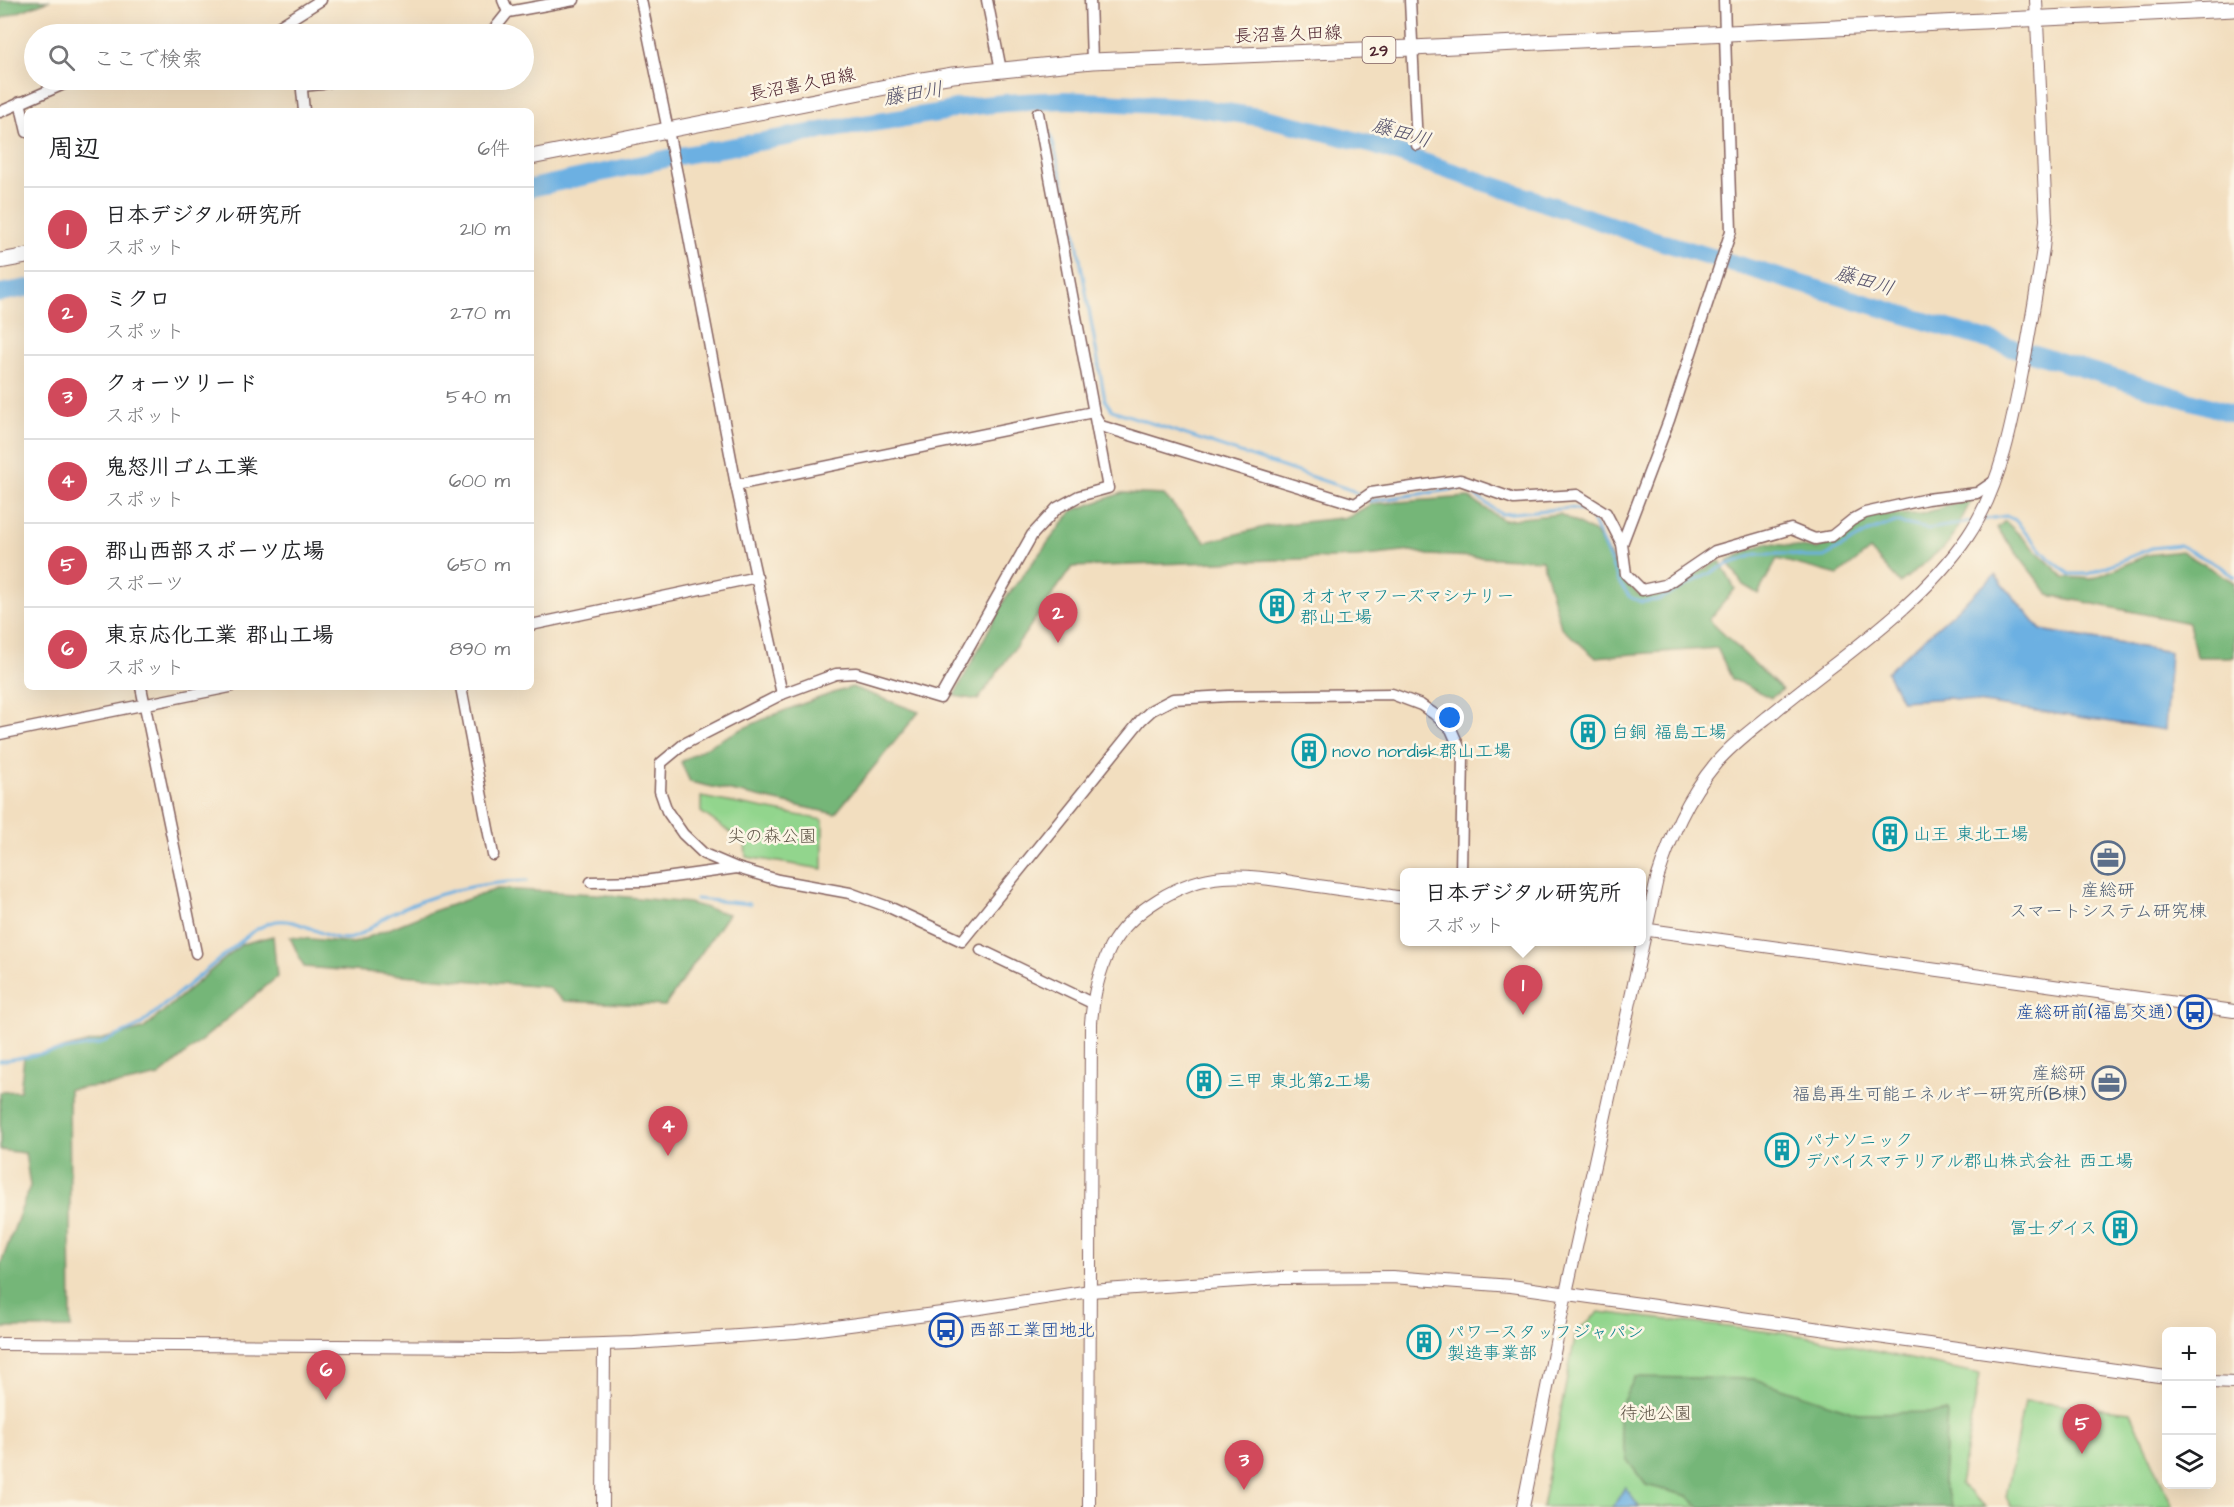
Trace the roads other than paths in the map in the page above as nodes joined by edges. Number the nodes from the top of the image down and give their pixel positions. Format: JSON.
{"nodes":[{"id":1,"x":321,"y":0,"type":"edge"},
{"id":2,"x":503,"y":0,"type":"edge"},
{"id":3,"x":574,"y":0,"type":"edge"},
{"id":4,"x":640,"y":0,"type":"edge"},
{"id":5,"x":987,"y":0,"type":"edge"},
{"id":6,"x":1090,"y":0,"type":"edge"},
{"id":7,"x":1410,"y":0,"type":"edge"},
{"id":8,"x":1724,"y":0,"type":"edge"},
{"id":9,"x":2036,"y":0,"type":"edge"},
{"id":10,"x":2234,"y":9,"type":"edge"},
{"id":11,"x":508,"y":12,"type":"junction"},
{"id":12,"x":2037,"y":18,"type":"junction"},
{"id":13,"x":292,"y":24,"type":"edge"},
{"id":14,"x":498,"y":24,"type":"edge"},
{"id":15,"x":1724,"y":33,"type":"junction"},
{"id":16,"x":1412,"y":48,"type":"junction"},
{"id":17,"x":1092,"y":62,"type":"junction"},
{"id":18,"x":1001,"y":70,"type":"junction"},
{"id":19,"x":49,"y":90,"type":"edge"},
{"id":20,"x":302,"y":90,"type":"edge"},
{"id":21,"x":20,"y":102,"type":"junction"},
{"id":22,"x":304,"y":108,"type":"edge"},
{"id":23,"x":0,"y":112,"type":"edge"},
{"id":24,"x":1038,"y":113,"type":"dead end"},
{"id":25,"x":24,"y":119,"type":"edge"},
{"id":26,"x":667,"y":134,"type":"junction"},
{"id":27,"x":1417,"y":146,"type":"dead end"},
{"id":28,"x":534,"y":156,"type":"edge"},
{"id":29,"x":24,"y":257,"type":"edge"},
{"id":30,"x":0,"y":261,"type":"edge"},
{"id":31,"x":1093,"y":412,"type":"junction"},
{"id":32,"x":1993,"y":482,"type":"junction"},
{"id":33,"x":736,"y":485,"type":"junction"},
{"id":34,"x":1622,"y":544,"type":"junction"},
{"id":35,"x":757,"y":577,"type":"junction"},
{"id":36,"x":534,"y":624,"type":"edge"},
{"id":37,"x":142,"y":690,"type":"edge"},
{"id":38,"x":215,"y":690,"type":"edge"},
{"id":39,"x":462,"y":690,"type":"edge"},
{"id":40,"x":782,"y":694,"type":"junction"},
{"id":41,"x":145,"y":704,"type":"junction"},
{"id":42,"x":0,"y":734,"type":"edge"},
{"id":43,"x":493,"y":855,"type":"dead end"},
{"id":44,"x":737,"y":868,"type":"junction"},
{"id":45,"x":1461,"y":868,"type":"edge"},
{"id":46,"x":591,"y":882,"type":"dead end"},
{"id":47,"x":1400,"y":897,"type":"edge"},
{"id":48,"x":1646,"y":926,"type":"edge"},
{"id":49,"x":1646,"y":930,"type":"edge"},
{"id":50,"x":1642,"y":946,"type":"edge"},
{"id":51,"x":981,"y":950,"type":"dead end"},
{"id":52,"x":196,"y":953,"type":"dead end"},
{"id":53,"x":1092,"y":1003,"type":"junction"},
{"id":54,"x":2234,"y":1011,"type":"edge"},
{"id":55,"x":1090,"y":1291,"type":"junction"},
{"id":56,"x":1566,"y":1293,"type":"junction"},
{"id":57,"x":0,"y":1344,"type":"edge"},
{"id":58,"x":604,"y":1344,"type":"junction"},
{"id":59,"x":2162,"y":1376,"type":"edge"},
{"id":60,"x":2216,"y":1382,"type":"edge"},
{"id":61,"x":2234,"y":1383,"type":"edge"},
{"id":62,"x":603,"y":1507,"type":"edge"},
{"id":63,"x":1089,"y":1507,"type":"edge"},
{"id":64,"x":1523,"y":1507,"type":"edge"}],
"edges":[{"from":1,"to":13,"type":"street"},
{"from":2,"to":11,"type":"street"},
{"from":3,"to":11,"type":"street"},
{"from":4,"to":26,"type":"street"},
{"from":5,"to":18,"type":"street"},
{"from":6,"to":17,"type":"street"},
{"from":7,"to":16,"type":"street"},
{"from":8,"to":15,"type":"street"},
{"from":9,"to":12,"type":"street"},
{"from":10,"to":12,"type":"main road","name":"長沼喜久田線","number":"29"},
{"from":11,"to":14,"type":"street"},
{"from":12,"to":15,"type":"main road","name":"長沼喜久田線","number":"29"},
{"from":12,"to":32,"type":"street"},
{"from":15,"to":16,"type":"main road","name":"長沼喜久田線","number":"29"},
{"from":15,"to":34,"type":"street"},
{"from":16,"to":17,"type":"main road","name":"長沼喜久田線","number":"29"},
{"from":16,"to":27,"type":"street"},
{"from":17,"to":18,"type":"main road","name":"長沼喜久田線","number":"29"},
{"from":18,"to":26,"type":"main road","name":"長沼喜久田線","number":"29"},
{"from":19,"to":21,"type":"street"},
{"from":20,"to":22,"type":"street"},
{"from":21,"to":23,"type":"street"},
{"from":21,"to":25,"type":"street"},
{"from":24,"to":31,"type":"street"},
{"from":26,"to":28,"type":"main road","name":"長沼喜久田線","number":"29"},
{"from":26,"to":33,"type":"street"},
{"from":29,"to":30,"type":"main road"},
{"from":31,"to":33,"type":"street"},
{"from":31,"to":34,"type":"street"},
{"from":31,"to":40,"type":"street"},
{"from":32,"to":34,"type":"street"},
{"from":32,"to":48,"type":"street"},
{"from":33,"to":35,"type":"street"},
{"from":35,"to":36,"type":"street"},
{"from":35,"to":40,"type":"street"},
{"from":37,"to":41,"type":"street"},
{"from":38,"to":41,"type":"street"},
{"from":39,"to":43,"type":"street"},
{"from":40,"to":44,"type":"street"},
{"from":41,"to":42,"type":"street"},
{"from":41,"to":52,"type":"street"},
{"from":44,"to":45,"type":"street"},
{"from":44,"to":46,"type":"street"},
{"from":47,"to":53,"type":"street"},
{"from":49,"to":54,"type":"street"},
{"from":50,"to":56,"type":"street"},
{"from":51,"to":53,"type":"street"},
{"from":53,"to":55,"type":"street"},
{"from":55,"to":56,"type":"street"},
{"from":55,"to":58,"type":"street"},
{"from":55,"to":63,"type":"street"},
{"from":56,"to":59,"type":"street"},
{"from":56,"to":64,"type":"street"},
{"from":57,"to":58,"type":"street"},
{"from":58,"to":62,"type":"street"},
{"from":60,"to":61,"type":"street"}]}
